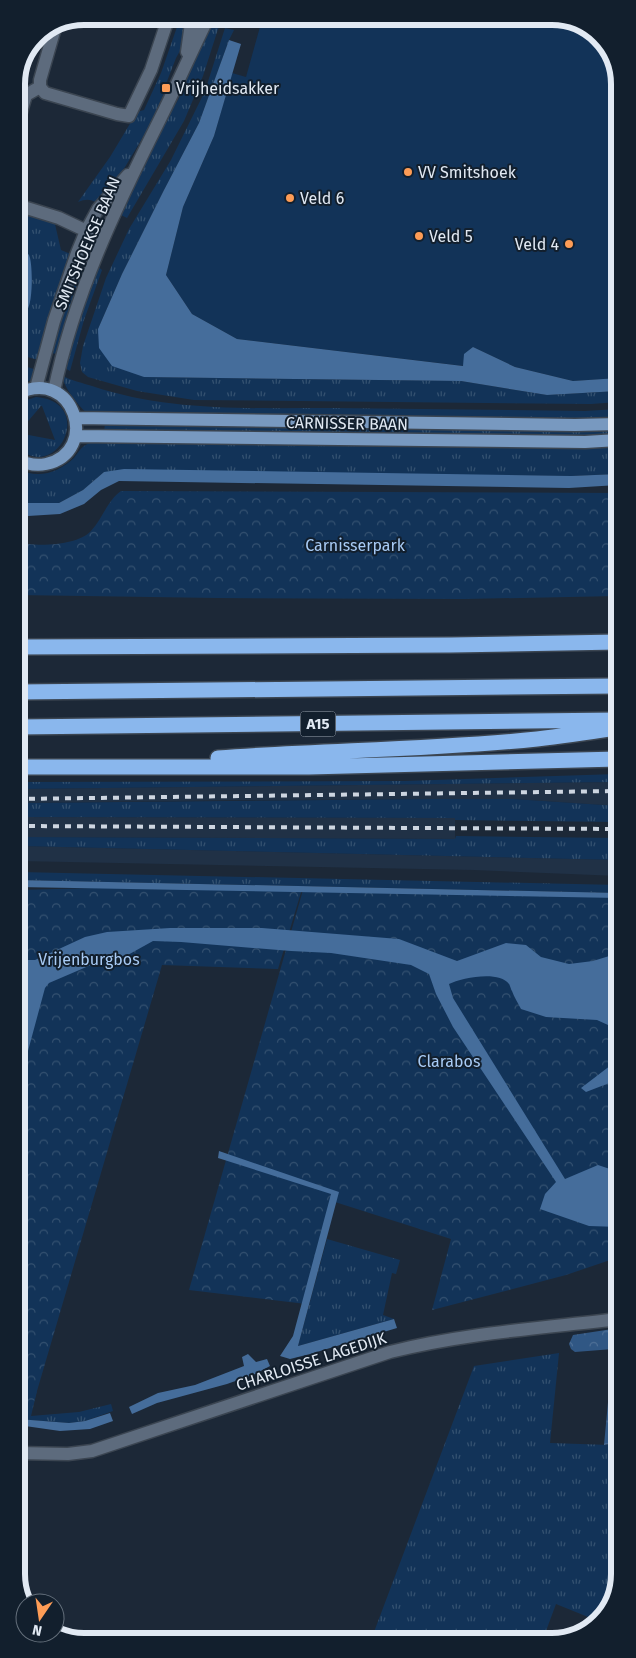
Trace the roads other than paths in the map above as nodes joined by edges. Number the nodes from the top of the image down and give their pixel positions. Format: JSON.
{"nodes":[{"id":1,"x":166,"y":25,"type":"edge"},
{"id":2,"x":191,"y":25,"type":"edge"},
{"id":3,"x":204,"y":25,"type":"edge"},
{"id":4,"x":53,"y":33,"type":"edge"},
{"id":5,"x":185,"y":64,"type":"junction"},
{"id":6,"x":40,"y":87,"type":"junction"},
{"id":7,"x":25,"y":98,"type":"edge"},
{"id":8,"x":137,"y":166,"type":"junction"},
{"id":9,"x":25,"y":207,"type":"edge"},
{"id":10,"x":86,"y":231,"type":"junction"},
{"id":11,"x":102,"y":238,"type":"junction"},
{"id":12,"x":36,"y":388,"type":"junction"},
{"id":13,"x":25,"y":390,"type":"edge"},
{"id":14,"x":54,"y":391,"type":"junction"},
{"id":15,"x":76,"y":418,"type":"junction"},
{"id":16,"x":611,"y":424,"type":"edge"},
{"id":17,"x":76,"y":436,"type":"junction"},
{"id":18,"x":611,"y":440,"type":"edge"},
{"id":19,"x":25,"y":462,"type":"edge"},
{"id":20,"x":611,"y":642,"type":"edge"},
{"id":21,"x":25,"y":647,"type":"edge"},
{"id":22,"x":611,"y":686,"type":"edge"},
{"id":23,"x":25,"y":692,"type":"edge"},
{"id":24,"x":611,"y":720,"type":"edge"},
{"id":25,"x":25,"y":727,"type":"edge"},
{"id":26,"x":611,"y":729,"type":"edge"},
{"id":27,"x":611,"y":759,"type":"edge"},
{"id":28,"x":119,"y":766,"type":"junction"},
{"id":29,"x":25,"y":767,"type":"edge"},
{"id":30,"x":611,"y":1320,"type":"edge"},
{"id":31,"x":25,"y":1454,"type":"edge"}],
"edges":[{"from":1,"to":6,"type":"street"},
{"from":2,"to":5,"type":"street","name":"SMITSHOEKSE BAAN"},
{"from":3,"to":5,"type":"street","name":"SMITSHOEKSE BAAN"},
{"from":4,"to":6,"type":"street"},
{"from":5,"to":8,"type":"street","name":"SMITSHOEKSE BAAN"},
{"from":6,"to":7,"type":"street"},
{"from":8,"to":10,"type":"street","name":"SMITSHOEKSE BAAN"},
{"from":8,"to":11,"type":"street","name":"SMITSHOEKSE BAAN"},
{"from":9,"to":10,"type":"street"},
{"from":10,"to":11,"type":"street"},
{"from":10,"to":12,"type":"street","name":"SMITSHOEKSE BAAN"},
{"from":11,"to":14,"type":"street","name":"SMITSHOEKSE BAAN"},
{"from":12,"to":13,"type":"main road"},
{"from":12,"to":14,"type":"main road"},
{"from":14,"to":15,"type":"main road"},
{"from":15,"to":16,"type":"main road","name":"CARNISSER BAAN"},
{"from":15,"to":17,"type":"main road"},
{"from":17,"to":18,"type":"main road","name":"CARNISSER BAAN"},
{"from":17,"to":19,"type":"main road"},
{"from":20,"to":21,"type":"highway"},
{"from":22,"to":23,"type":"highway","number":"A15"},
{"from":24,"to":25,"type":"highway","number":"A15"},
{"from":26,"to":28,"type":"highway","number":"A15"},
{"from":27,"to":28,"type":"highway","number":"A15"},
{"from":28,"to":29,"type":"highway","number":"A15"},
{"from":30,"to":31,"type":"street","name":"CHARLOISSE LAGEDIJK"}]}
